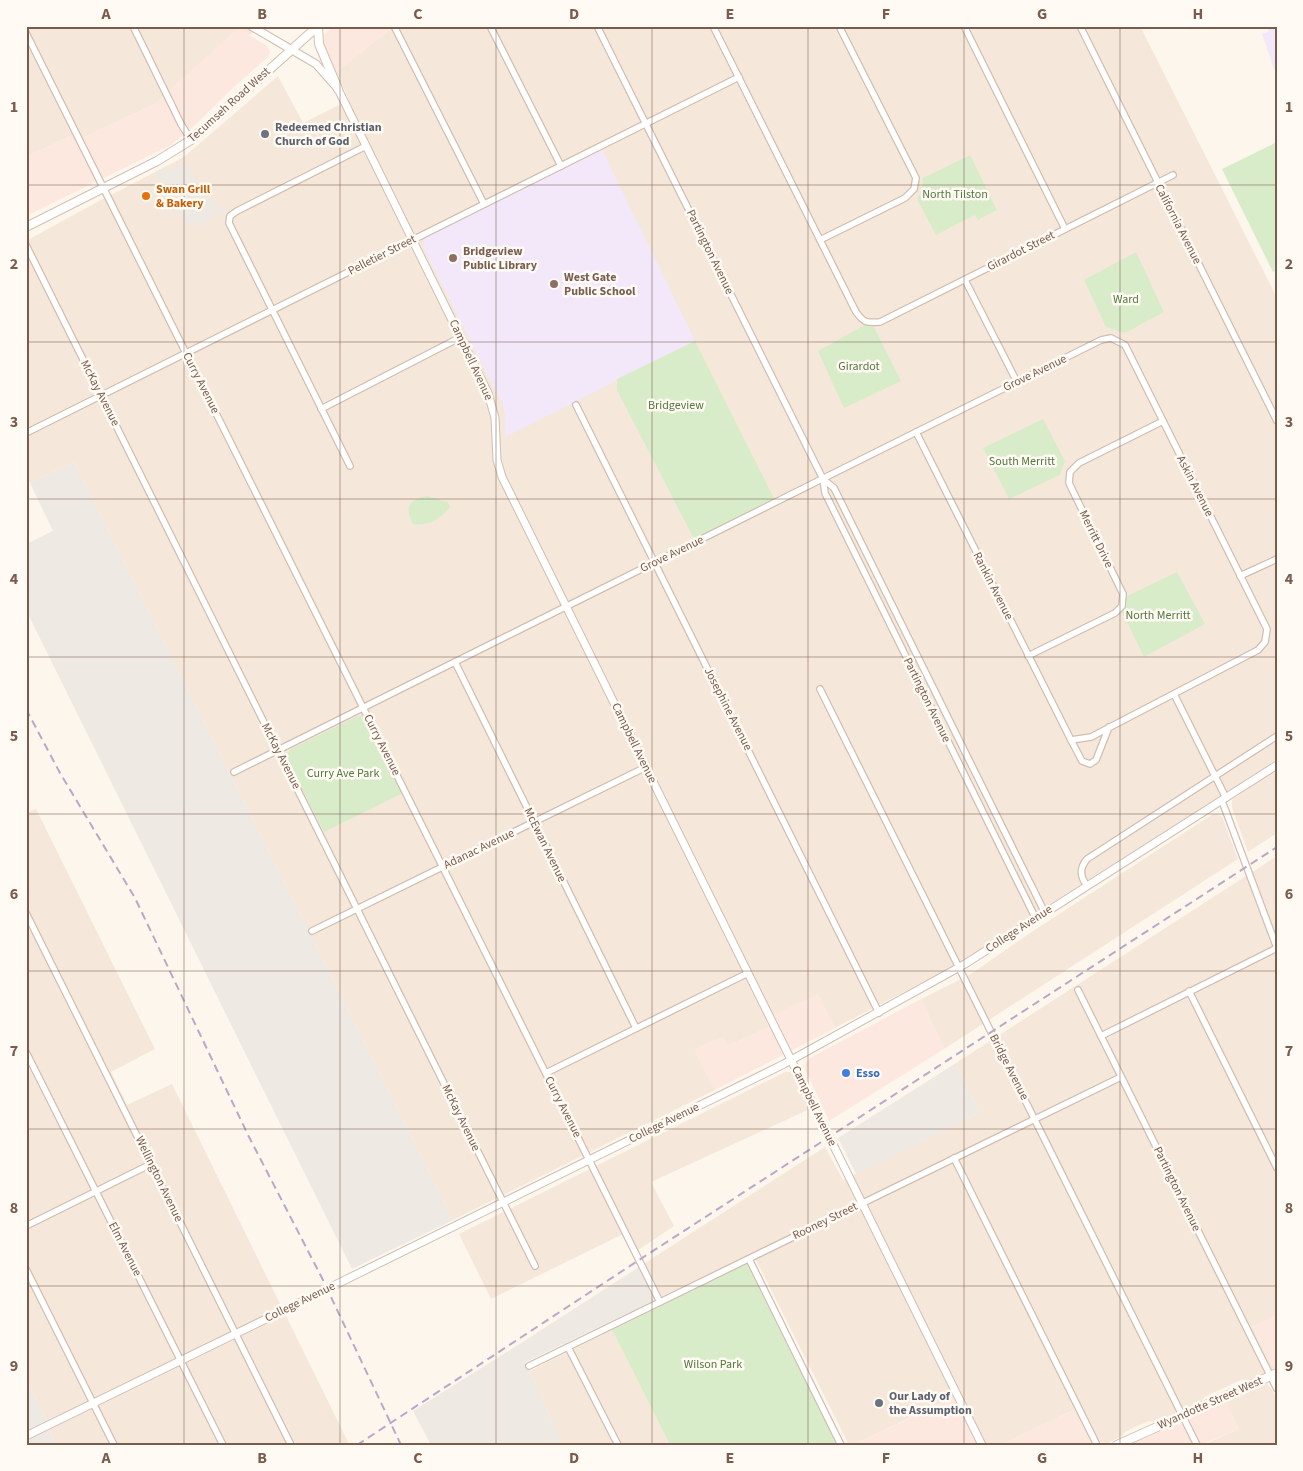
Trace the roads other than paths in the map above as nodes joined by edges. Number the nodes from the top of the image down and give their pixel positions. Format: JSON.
{"nodes":[{"id":1,"x":133,"y":26,"type":"edge"},
{"id":2,"x":251,"y":26,"type":"edge"},
{"id":3,"x":318,"y":26,"type":"edge"},
{"id":4,"x":394,"y":26,"type":"edge"},
{"id":5,"x":490,"y":26,"type":"edge"},
{"id":6,"x":597,"y":26,"type":"edge"},
{"id":7,"x":713,"y":26,"type":"edge"},
{"id":8,"x":839,"y":26,"type":"edge"},
{"id":9,"x":964,"y":26,"type":"edge"},
{"id":10,"x":1080,"y":26,"type":"edge"},
{"id":11,"x":26,"y":33,"type":"edge"},
{"id":12,"x":291,"y":50,"type":"junction"},
{"id":13,"x":738,"y":77,"type":"junction"},
{"id":14,"x":338,"y":89,"type":"junction"},
{"id":15,"x":646,"y":123,"type":"junction"},
{"id":16,"x":191,"y":140,"type":"junction"},
{"id":17,"x":366,"y":146,"type":"junction"},
{"id":18,"x":561,"y":166,"type":"junction"},
{"id":19,"x":1173,"y":175,"type":"dead end"},
{"id":20,"x":1158,"y":182,"type":"junction"},
{"id":21,"x":104,"y":188,"type":"junction"},
{"id":22,"x":484,"y":204,"type":"junction"},
{"id":23,"x":26,"y":227,"type":"edge"},
{"id":24,"x":1065,"y":229,"type":"junction"},
{"id":25,"x":412,"y":240,"type":"junction"},
{"id":26,"x":820,"y":240,"type":"junction"},
{"id":27,"x":26,"y":245,"type":"edge"},
{"id":28,"x":965,"y":280,"type":"junction"},
{"id":29,"x":272,"y":310,"type":"junction"},
{"id":30,"x":461,"y":337,"type":"junction"},
{"id":31,"x":1111,"y":338,"type":"joint"},
{"id":32,"x":186,"y":353,"type":"junction"},
{"id":33,"x":1017,"y":382,"type":"junction"},
{"id":34,"x":101,"y":395,"type":"junction"},
{"id":35,"x":576,"y":406,"type":"dead end"},
{"id":36,"x":321,"y":409,"type":"junction"},
{"id":37,"x":1163,"y":421,"type":"junction"},
{"id":38,"x":1277,"y":421,"type":"edge"},
{"id":39,"x":916,"y":432,"type":"junction"},
{"id":40,"x":26,"y":433,"type":"edge"},
{"id":41,"x":350,"y":466,"type":"dead end"},
{"id":42,"x":823,"y":479,"type":"junction"},
{"id":43,"x":1277,"y":559,"type":"edge"},
{"id":44,"x":654,"y":562,"type":"junction"},
{"id":45,"x":1240,"y":576,"type":"junction"},
{"id":46,"x":566,"y":606,"type":"junction"},
{"id":47,"x":1028,"y":656,"type":"junction"},
{"id":48,"x":454,"y":662,"type":"junction"},
{"id":49,"x":820,"y":689,"type":"dead end"},
{"id":50,"x":1174,"y":694,"type":"junction"},
{"id":51,"x":363,"y":707,"type":"junction"},
{"id":52,"x":1110,"y":727,"type":"junction"},
{"id":53,"x":1277,"y":736,"type":"edge"},
{"id":54,"x":1071,"y":740,"type":"junction"},
{"id":55,"x":278,"y":750,"type":"junction"},
{"id":56,"x":1277,"y":766,"type":"edge"},
{"id":57,"x":646,"y":767,"type":"junction"},
{"id":58,"x":234,"y":772,"type":"dead end"},
{"id":59,"x":1215,"y":776,"type":"junction"},
{"id":60,"x":1224,"y":800,"type":"junction"},
{"id":61,"x":534,"y":822,"type":"junction"},
{"id":62,"x":443,"y":867,"type":"junction"},
{"id":63,"x":1087,"y":886,"type":"junction"},
{"id":64,"x":358,"y":909,"type":"junction"},
{"id":65,"x":26,"y":913,"type":"edge"},
{"id":66,"x":1045,"y":913,"type":"junction"},
{"id":67,"x":1036,"y":919,"type":"junction"},
{"id":68,"x":312,"y":931,"type":"dead end"},
{"id":69,"x":1277,"y":948,"type":"edge"},
{"id":70,"x":959,"y":968,"type":"junction"},
{"id":71,"x":748,"y":973,"type":"junction"},
{"id":72,"x":1078,"y":990,"type":"dead end"},
{"id":73,"x":1190,"y":991,"type":"junction"},
{"id":74,"x":879,"y":1013,"type":"junction"},
{"id":75,"x":636,"y":1028,"type":"junction"},
{"id":76,"x":1101,"y":1036,"type":"junction"},
{"id":77,"x":26,"y":1052,"type":"edge"},
{"id":78,"x":792,"y":1060,"type":"junction"},
{"id":79,"x":546,"y":1073,"type":"junction"},
{"id":80,"x":1121,"y":1077,"type":"junction"},
{"id":81,"x":1035,"y":1119,"type":"junction"},
{"id":82,"x":954,"y":1158,"type":"junction"},
{"id":83,"x":589,"y":1160,"type":"junction"},
{"id":84,"x":151,"y":1164,"type":"junction"},
{"id":85,"x":1277,"y":1168,"type":"edge"},
{"id":86,"x":96,"y":1192,"type":"junction"},
{"id":87,"x":503,"y":1202,"type":"junction"},
{"id":88,"x":862,"y":1203,"type":"junction"},
{"id":89,"x":26,"y":1226,"type":"edge"},
{"id":90,"x":748,"y":1259,"type":"junction"},
{"id":91,"x":535,"y":1266,"type":"dead end"},
{"id":92,"x":26,"y":1269,"type":"edge"},
{"id":93,"x":660,"y":1302,"type":"junction"},
{"id":94,"x":236,"y":1334,"type":"junction"},
{"id":95,"x":568,"y":1347,"type":"junction"},
{"id":96,"x":181,"y":1360,"type":"junction"},
{"id":97,"x":529,"y":1366,"type":"dead end"},
{"id":98,"x":1274,"y":1374,"type":"edge"},
{"id":99,"x":1277,"y":1389,"type":"edge"},
{"id":100,"x":93,"y":1403,"type":"junction"},
{"id":101,"x":1183,"y":1415,"type":"junction"},
{"id":102,"x":26,"y":1436,"type":"edge"},
{"id":103,"x":114,"y":1445,"type":"edge"},
{"id":104,"x":223,"y":1445,"type":"edge"},
{"id":105,"x":291,"y":1445,"type":"edge"},
{"id":106,"x":618,"y":1445,"type":"edge"},
{"id":107,"x":841,"y":1445,"type":"edge"},
{"id":108,"x":982,"y":1445,"type":"edge"},
{"id":109,"x":1096,"y":1445,"type":"edge"},
{"id":110,"x":1117,"y":1445,"type":"edge"},
{"id":111,"x":1197,"y":1445,"type":"edge"}],
"edges":[{"from":1,"to":16,"type":"street"},
{"from":2,"to":12,"type":"street","name":"Campbell Avenue"},
{"from":3,"to":12,"type":"main road","name":"Tecumseh Road West"},
{"from":3,"to":14,"type":"main road"},
{"from":4,"to":22,"type":"street"},
{"from":5,"to":18,"type":"street"},
{"from":6,"to":15,"type":"street","name":"Partington Avenue"},
{"from":7,"to":13,"type":"street"},
{"from":8,"to":26,"type":"street"},
{"from":9,"to":24,"type":"street"},
{"from":10,"to":20,"type":"street","name":"California Avenue"},
{"from":11,"to":21,"type":"street","name":"Curry Avenue"},
{"from":12,"to":14,"type":"street","name":"Campbell Avenue"},
{"from":12,"to":16,"type":"main road","name":"Tecumseh Road West"},
{"from":13,"to":15,"type":"street","name":"Pelletier Street"},
{"from":13,"to":26,"type":"street"},
{"from":14,"to":17,"type":"street","name":"Campbell Avenue"},
{"from":15,"to":18,"type":"street","name":"Pelletier Street"},
{"from":15,"to":42,"type":"street","name":"Partington Avenue"},
{"from":16,"to":21,"type":"main road","name":"Tecumseh Road West"},
{"from":17,"to":25,"type":"street","name":"Campbell Avenue"},
{"from":17,"to":29,"type":"street"},
{"from":18,"to":22,"type":"street","name":"Pelletier Street"},
{"from":19,"to":20,"type":"street","name":"Girardot Street"},
{"from":20,"to":24,"type":"street","name":"Girardot Street"},
{"from":20,"to":38,"type":"street","name":"California Avenue"},
{"from":21,"to":23,"type":"main road","name":"Tecumseh Road West"},
{"from":21,"to":32,"type":"street","name":"Curry Avenue"},
{"from":22,"to":25,"type":"street","name":"Pelletier Street"},
{"from":24,"to":28,"type":"street","name":"Girardot Street"},
{"from":25,"to":29,"type":"street","name":"Pelletier Street"},
{"from":25,"to":30,"type":"street","name":"Campbell Avenue"},
{"from":26,"to":28,"type":"street","name":"Girardot Street"},
{"from":27,"to":34,"type":"street","name":"McKay Avenue"},
{"from":28,"to":33,"type":"street"},
{"from":29,"to":32,"type":"street","name":"Pelletier Street"},
{"from":29,"to":36,"type":"street"},
{"from":30,"to":36,"type":"street"},
{"from":30,"to":46,"type":"street","name":"Campbell Avenue"},
{"from":31,"to":33,"type":"street","name":"Grove Avenue"},
{"from":31,"to":37,"type":"street","name":"Askin Avenue"},
{"from":32,"to":34,"type":"street","name":"Pelletier Street"},
{"from":32,"to":51,"type":"street","name":"Curry Avenue"},
{"from":33,"to":39,"type":"street","name":"Grove Avenue"},
{"from":34,"to":40,"type":"street","name":"Pelletier Street"},
{"from":34,"to":55,"type":"street","name":"McKay Avenue"},
{"from":35,"to":44,"type":"street","name":"Josephine Avenue"},
{"from":36,"to":41,"type":"street"},
{"from":37,"to":45,"type":"street","name":"Askin Avenue"},
{"from":37,"to":47,"type":"street","name":"Merritt Drive"},
{"from":39,"to":42,"type":"street","name":"Grove Avenue"},
{"from":39,"to":47,"type":"street","name":"Rankin Avenue"},
{"from":42,"to":44,"type":"street","name":"Grove Avenue"},
{"from":42,"to":66,"type":"street","name":"Partington Avenue"},
{"from":42,"to":67,"type":"street","name":"Partington Avenue"},
{"from":43,"to":45,"type":"street"},
{"from":44,"to":46,"type":"street","name":"Grove Avenue"},
{"from":44,"to":74,"type":"street","name":"Josephine Avenue"},
{"from":45,"to":50,"type":"street","name":"Askin Avenue"},
{"from":46,"to":48,"type":"street","name":"Grove Avenue"},
{"from":46,"to":57,"type":"street","name":"Campbell Avenue"},
{"from":47,"to":54,"type":"street","name":"Rankin Avenue"},
{"from":48,"to":51,"type":"street","name":"Grove Avenue"},
{"from":48,"to":61,"type":"street","name":"McEwan Avenue"},
{"from":49,"to":70,"type":"street","name":"Bridge Avenue"},
{"from":50,"to":52,"type":"street"},
{"from":50,"to":59,"type":"street"},
{"from":51,"to":55,"type":"street","name":"Grove Avenue"},
{"from":51,"to":62,"type":"street","name":"Curry Avenue"},
{"from":52,"to":54,"type":"street"},
{"from":52,"to":54,"type":"street","name":"Rankin Avenue"},
{"from":53,"to":59,"type":"street"},
{"from":55,"to":58,"type":"street","name":"Grove Avenue"},
{"from":55,"to":64,"type":"street","name":"McKay Avenue"},
{"from":56,"to":60,"type":"street","name":"College Avenue"},
{"from":57,"to":61,"type":"street","name":"Adanac Avenue"},
{"from":57,"to":71,"type":"street","name":"Campbell Avenue"},
{"from":59,"to":60,"type":"street"},
{"from":59,"to":63,"type":"street"},
{"from":60,"to":63,"type":"street","name":"College Avenue"},
{"from":60,"to":69,"type":"street"},
{"from":61,"to":62,"type":"street","name":"Adanac Avenue"},
{"from":61,"to":75,"type":"street","name":"McEwan Avenue"},
{"from":62,"to":64,"type":"street","name":"Adanac Avenue"},
{"from":62,"to":79,"type":"street","name":"Curry Avenue"},
{"from":63,"to":66,"type":"street","name":"College Avenue"},
{"from":64,"to":68,"type":"street","name":"Adanac Avenue"},
{"from":64,"to":87,"type":"street","name":"McKay Avenue"},
{"from":65,"to":84,"type":"street","name":"Wellington Avenue"},
{"from":66,"to":67,"type":"street","name":"College Avenue"},
{"from":67,"to":70,"type":"street","name":"College Avenue"},
{"from":69,"to":73,"type":"street"},
{"from":70,"to":74,"type":"street","name":"College Avenue"},
{"from":70,"to":81,"type":"street","name":"Bridge Avenue"},
{"from":71,"to":75,"type":"street"},
{"from":71,"to":78,"type":"street","name":"Campbell Avenue"},
{"from":72,"to":76,"type":"street","name":"Partington Avenue"},
{"from":73,"to":76,"type":"street"},
{"from":73,"to":85,"type":"street"},
{"from":74,"to":78,"type":"street","name":"College Avenue"},
{"from":75,"to":79,"type":"street"},
{"from":76,"to":80,"type":"street","name":"Partington Avenue"},
{"from":77,"to":86,"type":"street","name":"Elm Avenue"},
{"from":78,"to":83,"type":"street","name":"College Avenue"},
{"from":78,"to":88,"type":"street","name":"Campbell Avenue"},
{"from":79,"to":83,"type":"street","name":"Curry Avenue"},
{"from":80,"to":81,"type":"street","name":"Rooney Street"},
{"from":80,"to":98,"type":"street","name":"Partington Avenue"},
{"from":81,"to":82,"type":"street","name":"Rooney Street"},
{"from":81,"to":101,"type":"street","name":"Bridge Avenue"},
{"from":82,"to":88,"type":"street","name":"Rooney Street"},
{"from":82,"to":109,"type":"street"},
{"from":83,"to":87,"type":"street","name":"College Avenue"},
{"from":83,"to":93,"type":"street","name":"Curry Avenue"},
{"from":84,"to":86,"type":"street"},
{"from":84,"to":94,"type":"street","name":"Wellington Avenue"},
{"from":86,"to":89,"type":"street"},
{"from":86,"to":96,"type":"street","name":"Elm Avenue"},
{"from":87,"to":91,"type":"street","name":"McKay Avenue"},
{"from":87,"to":94,"type":"street","name":"College Avenue","bridge":true},
{"from":88,"to":90,"type":"street","name":"Rooney Street"},
{"from":88,"to":108,"type":"street","name":"Campbell Avenue"},
{"from":90,"to":93,"type":"street","name":"Rooney Street"},
{"from":90,"to":107,"type":"street"},
{"from":92,"to":100,"type":"street"},
{"from":93,"to":95,"type":"street","name":"Rooney Street"},
{"from":94,"to":96,"type":"street","name":"College Avenue"},
{"from":94,"to":105,"type":"street","name":"Wellington Avenue"},
{"from":95,"to":97,"type":"street","name":"Rooney Street"},
{"from":95,"to":106,"type":"street"},
{"from":96,"to":100,"type":"street","name":"College Avenue"},
{"from":96,"to":104,"type":"street","name":"Elm Avenue"},
{"from":98,"to":99,"type":"street","name":"Partington Avenue"},
{"from":98,"to":101,"type":"main road","name":"Wyandotte Street West"},
{"from":100,"to":102,"type":"street","name":"College Avenue"},
{"from":100,"to":103,"type":"street"},
{"from":101,"to":110,"type":"main road","name":"Wyandotte Street West"},
{"from":101,"to":111,"type":"street","name":"Bridge Avenue"}]}
